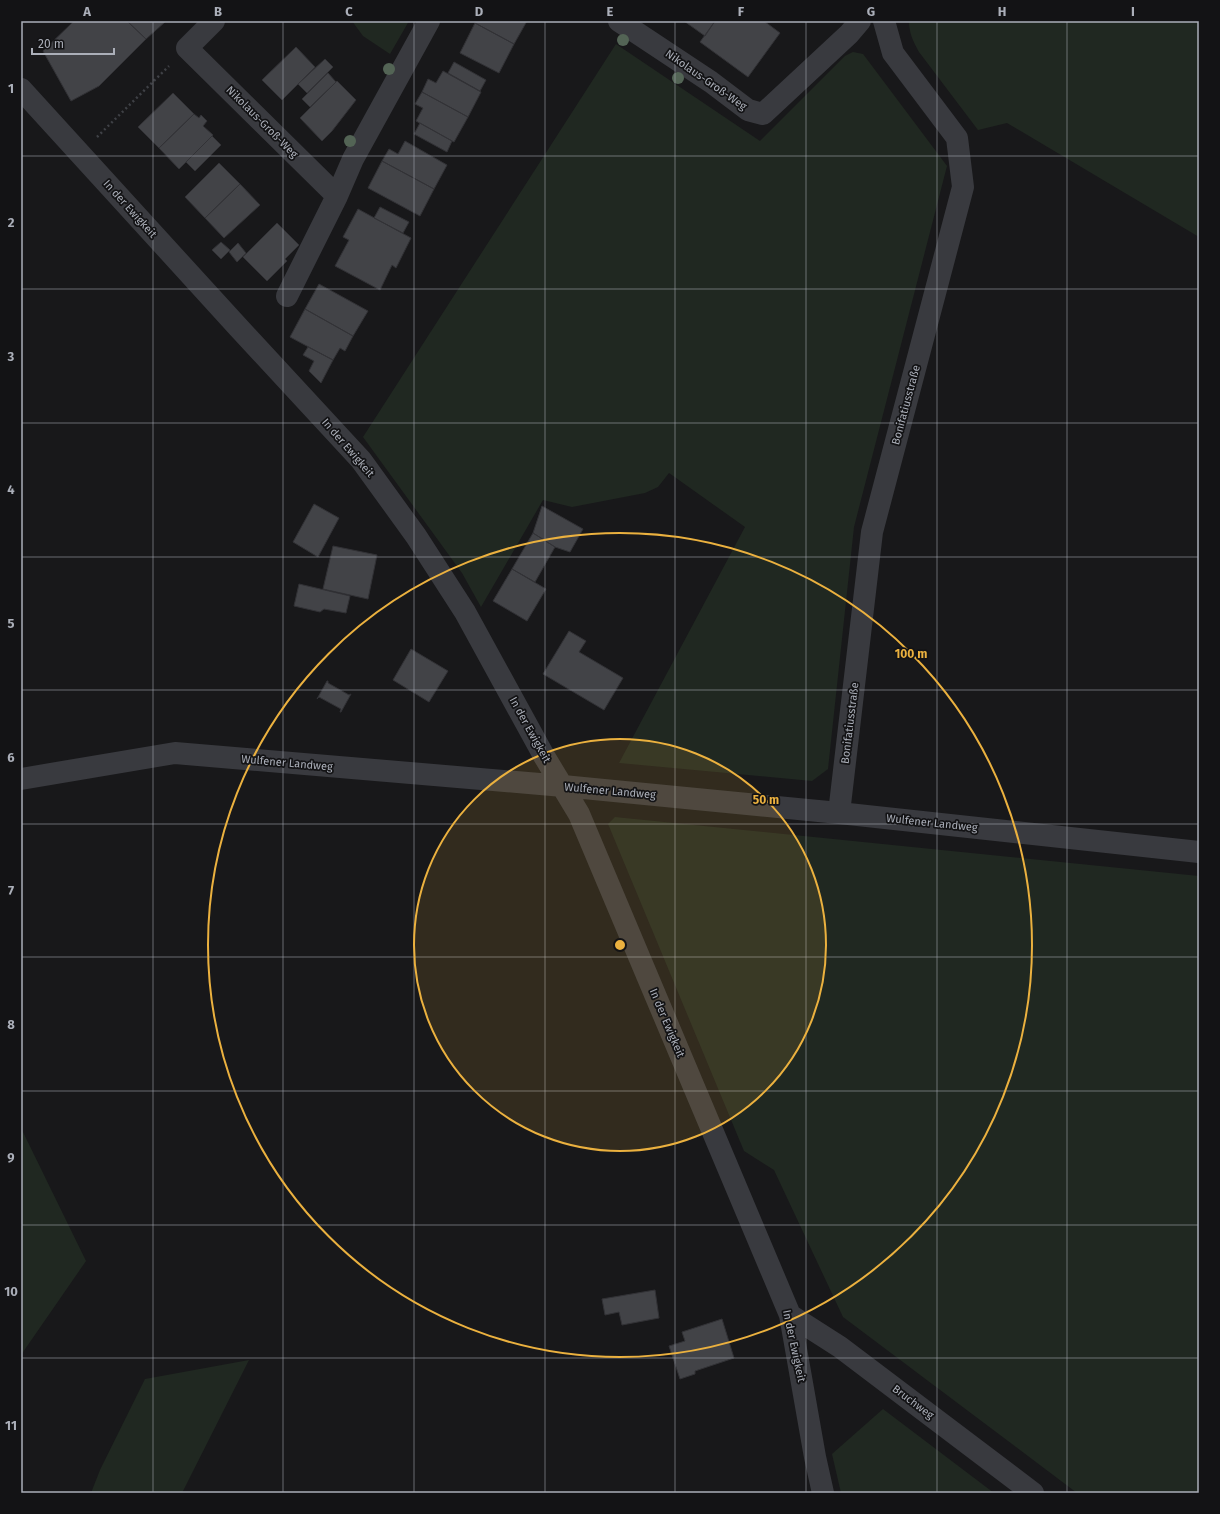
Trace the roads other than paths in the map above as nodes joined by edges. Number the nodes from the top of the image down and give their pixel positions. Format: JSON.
{"nodes":[{"id":1,"x":214,"y":21,"type":"edge"},
{"id":2,"x":429,"y":21,"type":"edge"},
{"id":3,"x":619,"y":21,"type":"edge"},
{"id":4,"x":860,"y":21,"type":"edge"},
{"id":5,"x":884,"y":21,"type":"edge"},
{"id":6,"x":21,"y":88,"type":"edge"},
{"id":7,"x":337,"y":196,"type":"junction"},
{"id":8,"x":287,"y":296,"type":"dead end"},
{"id":9,"x":21,"y":779,"type":"edge"},
{"id":10,"x":563,"y":786,"type":"junction"},
{"id":11,"x":839,"y":813,"type":"junction"},
{"id":12,"x":1199,"y":852,"type":"edge"},
{"id":13,"x":790,"y":1316,"type":"junction"},
{"id":14,"x":823,"y":1493,"type":"edge"},
{"id":15,"x":1032,"y":1493,"type":"edge"}],
"edges":[{"from":1,"to":7,"type":"street","name":"Nikolaus-Groß-Weg"},
{"from":2,"to":7,"type":"street"},
{"from":3,"to":4,"type":"street","name":"Nikolaus-Groß-Weg"},
{"from":5,"to":11,"type":"street","name":"Bonifatiusstraße"},
{"from":6,"to":10,"type":"street","name":"In der Ewigkeit"},
{"from":7,"to":8,"type":"street"},
{"from":9,"to":10,"type":"street","name":"Wulfener Landweg"},
{"from":10,"to":11,"type":"street","name":"Wulfener Landweg"},
{"from":10,"to":13,"type":"street","name":"In der Ewigkeit"},
{"from":11,"to":12,"type":"street","name":"Wulfener Landweg"},
{"from":13,"to":14,"type":"street","name":"In der Ewigkeit"},
{"from":13,"to":15,"type":"street","name":"Bruchweg"}]}
